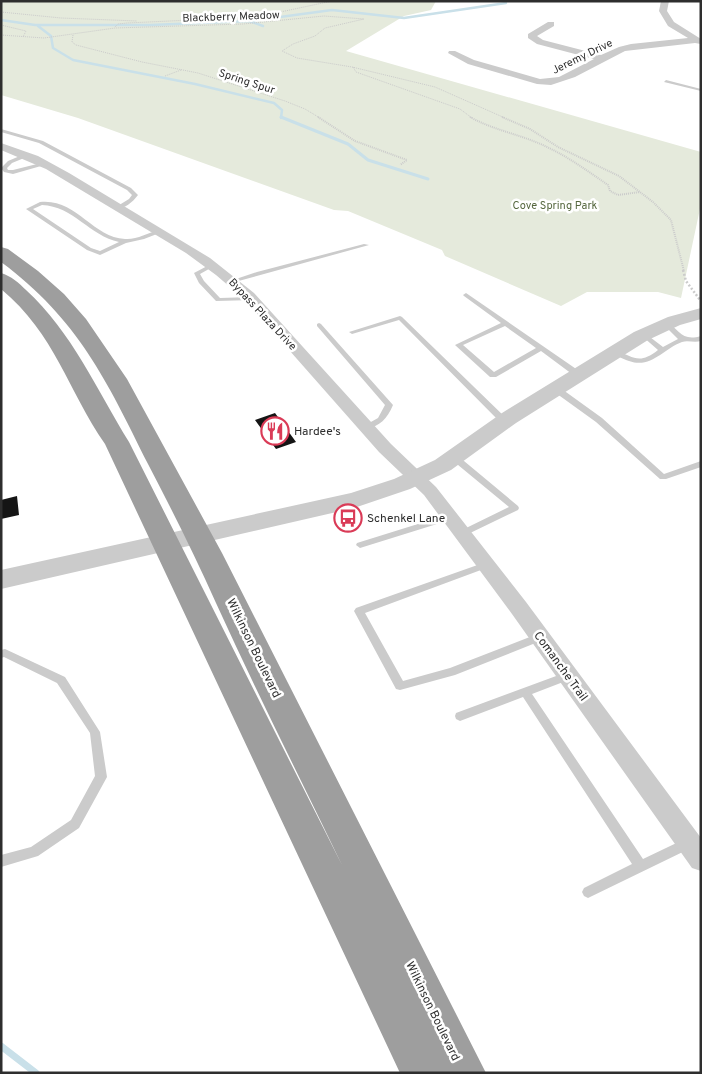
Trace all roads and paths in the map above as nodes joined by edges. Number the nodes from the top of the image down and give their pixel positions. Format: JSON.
{"nodes":[{"id":1,"x":332,"y":1,"type":"edge"},
{"id":2,"x":665,"y":1,"type":"edge"},
{"id":3,"x":1,"y":12,"type":"edge"},
{"id":4,"x":141,"y":22,"type":"junction"},
{"id":5,"x":551,"y":24,"type":"dead end"},
{"id":6,"x":1,"y":25,"type":"edge"},
{"id":7,"x":115,"y":28,"type":"junction"},
{"id":8,"x":1,"y":35,"type":"edge"},
{"id":9,"x":73,"y":35,"type":"junction"},
{"id":10,"x":23,"y":37,"type":"junction"},
{"id":11,"x":698,"y":41,"type":"edge"},
{"id":12,"x":452,"y":53,"type":"dead end"},
{"id":13,"x":601,"y":58,"type":"junction"},
{"id":14,"x":352,"y":67,"type":"junction"},
{"id":15,"x":182,"y":70,"type":"junction"},
{"id":16,"x":165,"y":76,"type":"dead end"},
{"id":17,"x":666,"y":81,"type":"dead end"},
{"id":18,"x":701,"y":90,"type":"edge"},
{"id":19,"x":1,"y":130,"type":"edge"},
{"id":20,"x":1,"y":146,"type":"edge"},
{"id":21,"x":27,"y":155,"type":"junction"},
{"id":22,"x":45,"y":164,"type":"junction"},
{"id":23,"x":400,"y":164,"type":"dead end"},
{"id":24,"x":640,"y":192,"type":"junction"},
{"id":25,"x":118,"y":208,"type":"junction"},
{"id":26,"x":159,"y":232,"type":"junction"},
{"id":27,"x":125,"y":241,"type":"junction"},
{"id":28,"x":366,"y":245,"type":"dead end"},
{"id":29,"x":1,"y":253,"type":"edge"},
{"id":30,"x":213,"y":266,"type":"junction"},
{"id":31,"x":1,"y":280,"type":"edge"},
{"id":32,"x":233,"y":281,"type":"junction"},
{"id":33,"x":466,"y":295,"type":"dead end"},
{"id":34,"x":251,"y":299,"type":"junction"},
{"id":35,"x":699,"y":313,"type":"edge"},
{"id":36,"x":505,"y":323,"type":"junction"},
{"id":37,"x":666,"y":324,"type":"junction"},
{"id":38,"x":319,"y":325,"type":"dead end"},
{"id":39,"x":352,"y":332,"type":"dead end"},
{"id":40,"x":644,"y":335,"type":"junction"},
{"id":41,"x":701,"y":338,"type":"edge"},
{"id":42,"x":682,"y":339,"type":"junction"},
{"id":43,"x":541,"y":348,"type":"junction"},
{"id":44,"x":662,"y":350,"type":"junction"},
{"id":45,"x":615,"y":352,"type":"junction"},
{"id":46,"x":579,"y":375,"type":"junction"},
{"id":47,"x":556,"y":389,"type":"junction"},
{"id":48,"x":504,"y":421,"type":"junction"},
{"id":49,"x":366,"y":427,"type":"junction"},
{"id":50,"x":455,"y":458,"type":"junction"},
{"id":51,"x":701,"y":464,"type":"edge"},
{"id":52,"x":416,"y":478,"type":"junction"},
{"id":53,"x":456,"y":525,"type":"junction"},
{"id":54,"x":198,"y":535,"type":"junction"},
{"id":55,"x":166,"y":543,"type":"junction"},
{"id":56,"x":360,"y":544,"type":"dead end"},
{"id":57,"x":486,"y":565,"type":"junction"},
{"id":58,"x":1,"y":580,"type":"edge"},
{"id":59,"x":540,"y":637,"type":"junction"},
{"id":60,"x":1,"y":654,"type":"edge"},
{"id":61,"x":567,"y":676,"type":"junction"},
{"id":62,"x":524,"y":692,"type":"junction"},
{"id":63,"x":460,"y":716,"type":"dead end"},
{"id":64,"x":695,"y":851,"type":"edge"},
{"id":65,"x":1,"y":861,"type":"edge"},
{"id":66,"x":640,"y":866,"type":"junction"},
{"id":67,"x":588,"y":892,"type":"dead end"},
{"id":68,"x":423,"y":1073,"type":"edge"},
{"id":69,"x":464,"y":1073,"type":"edge"}],
"edges":[{"from":1,"to":4,"type":"path"},
{"from":2,"to":11,"type":"street"},
{"from":3,"to":4,"type":"path"},
{"from":4,"to":7,"type":"path"},
{"from":5,"to":13,"type":"street"},
{"from":6,"to":10,"type":"path"},
{"from":7,"to":9,"type":"path"},
{"from":7,"to":14,"type":"path","name":"Blackberry Meadow"},
{"from":8,"to":10,"type":"path"},
{"from":9,"to":10,"type":"path"},
{"from":9,"to":15,"type":"path","name":"Spring Spur"},
{"from":11,"to":13,"type":"street","name":"Jeremy Drive"},
{"from":12,"to":13,"type":"street","name":"Jeremy Drive"},
{"from":14,"to":24,"type":"path"},
{"from":14,"to":24,"type":"path"},
{"from":15,"to":16,"type":"path"},
{"from":15,"to":23,"type":"path","name":"Spring Spur"},
{"from":17,"to":18,"type":"lane"},
{"from":19,"to":25,"type":"lane"},
{"from":20,"to":21,"type":"street","name":"Bypass Plaza Drive"},
{"from":21,"to":22,"type":"street","name":"Bypass Plaza Drive"},
{"from":21,"to":22,"type":"lane"},
{"from":22,"to":25,"type":"street","name":"Bypass Plaza Drive"},
{"from":24,"to":35,"type":"path"},
{"from":25,"to":26,"type":"street","name":"Bypass Plaza Drive"},
{"from":26,"to":27,"type":"lane"},
{"from":26,"to":30,"type":"street","name":"Bypass Plaza Drive"},
{"from":27,"to":27,"type":"lane"},
{"from":28,"to":32,"type":"lane"},
{"from":29,"to":54,"type":"highway","name":"Wilkinson Boulevard"},
{"from":30,"to":32,"type":"street","name":"Bypass Plaza Drive"},
{"from":30,"to":34,"type":"lane"},
{"from":31,"to":55,"type":"highway"},
{"from":32,"to":34,"type":"street","name":"Bypass Plaza Drive"},
{"from":33,"to":36,"type":"lane"},
{"from":34,"to":49,"type":"street","name":"Bypass Plaza Drive"},
{"from":35,"to":37,"type":"street"},
{"from":36,"to":43,"type":"lane"},
{"from":36,"to":43,"type":"lane"},
{"from":37,"to":40,"type":"street"},
{"from":37,"to":42,"type":"lane"},
{"from":38,"to":49,"type":"lane"},
{"from":39,"to":48,"type":"lane"},
{"from":40,"to":44,"type":"lane"},
{"from":40,"to":45,"type":"street"},
{"from":41,"to":42,"type":"lane"},
{"from":42,"to":44,"type":"lane"},
{"from":43,"to":46,"type":"lane"},
{"from":44,"to":45,"type":"lane"},
{"from":45,"to":46,"type":"street"},
{"from":46,"to":47,"type":"street"},
{"from":47,"to":48,"type":"street"},
{"from":47,"to":51,"type":"lane"},
{"from":48,"to":50,"type":"street"},
{"from":49,"to":52,"type":"street","name":"Bypass Plaza Drive"},
{"from":50,"to":52,"type":"street"},
{"from":50,"to":53,"type":"lane"},
{"from":52,"to":53,"type":"street","name":"Comanche Trail"},
{"from":52,"to":54,"type":"street"},
{"from":53,"to":56,"type":"lane"},
{"from":53,"to":57,"type":"street","name":"Comanche Trail"},
{"from":54,"to":55,"type":"street"},
{"from":54,"to":69,"type":"highway","name":"Wilkinson Boulevard"},
{"from":55,"to":58,"type":"street"},
{"from":55,"to":68,"type":"highway"},
{"from":57,"to":59,"type":"street","name":"Comanche Trail"},
{"from":57,"to":59,"type":"lane"},
{"from":59,"to":61,"type":"street","name":"Comanche Trail"},
{"from":60,"to":65,"type":"lane"},
{"from":61,"to":62,"type":"lane"},
{"from":61,"to":64,"type":"street","name":"Comanche Trail"},
{"from":62,"to":63,"type":"lane"},
{"from":62,"to":66,"type":"lane"},
{"from":64,"to":66,"type":"lane"},
{"from":66,"to":67,"type":"lane"}]}
